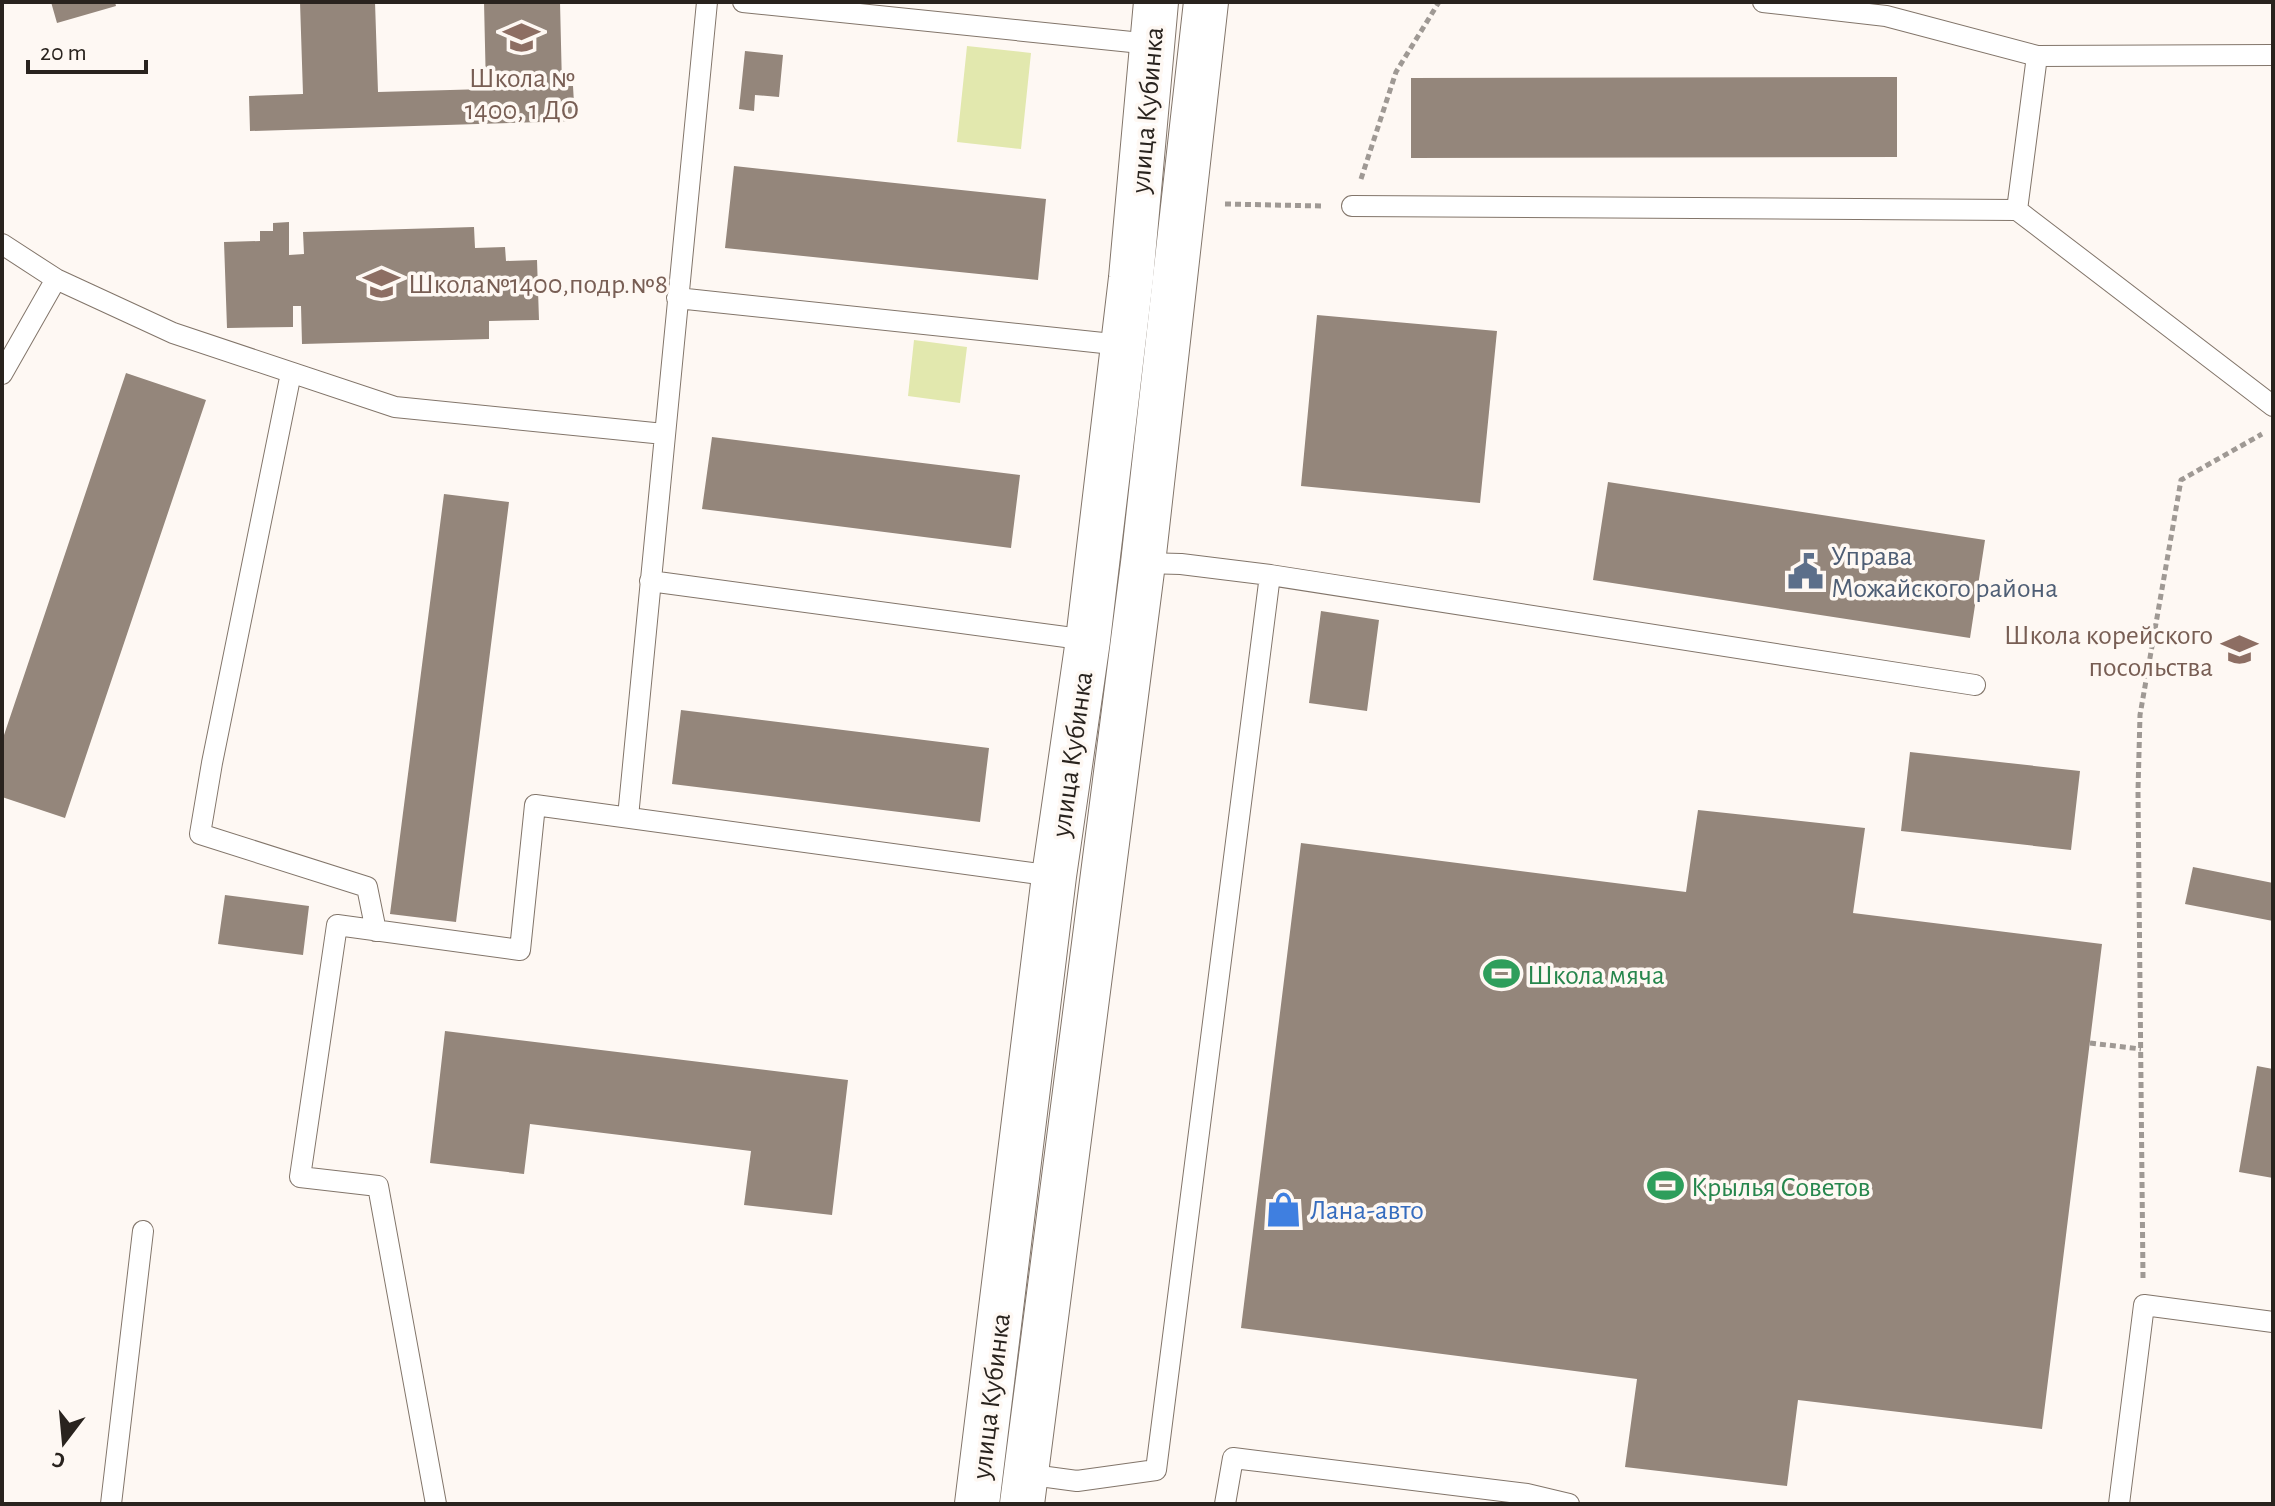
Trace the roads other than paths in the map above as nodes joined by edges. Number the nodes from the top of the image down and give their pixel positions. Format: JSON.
{"nodes":[{"id":1,"x":707,"y":2,"type":"edge"},
{"id":2,"x":743,"y":2,"type":"edge"},
{"id":3,"x":1156,"y":2,"type":"edge"},
{"id":4,"x":1206,"y":2,"type":"edge"},
{"id":5,"x":1763,"y":2,"type":"edge"},
{"id":6,"x":1151,"y":44,"type":"junction"},
{"id":7,"x":2273,"y":55,"type":"edge"},
{"id":8,"x":2037,"y":56,"type":"junction"},
{"id":9,"x":1352,"y":206,"type":"road end"},
{"id":10,"x":2017,"y":210,"type":"junction"},
{"id":11,"x":2,"y":244,"type":"edge"},
{"id":12,"x":56,"y":279,"type":"junction"},
{"id":13,"x":677,"y":298,"type":"junction"},
{"id":14,"x":1122,"y":345,"type":"junction"},
{"id":15,"x":291,"y":373,"type":"junction"},
{"id":16,"x":2,"y":374,"type":"edge"},
{"id":17,"x":2273,"y":406,"type":"edge"},
{"id":18,"x":664,"y":434,"type":"junction"},
{"id":19,"x":1143,"y":563,"type":"junction"},
{"id":20,"x":1270,"y":575,"type":"junction"},
{"id":21,"x":650,"y":581,"type":"junction"},
{"id":22,"x":1088,"y":640,"type":"junction"},
{"id":23,"x":1975,"y":685,"type":"dead end"},
{"id":24,"x":628,"y":817,"type":"junction"},
{"id":25,"x":1054,"y":876,"type":"junction"},
{"id":26,"x":376,"y":931,"type":"junction"},
{"id":27,"x":143,"y":1231,"type":"dead end"},
{"id":28,"x":2273,"y":1322,"type":"edge"},
{"id":29,"x":1023,"y":1489,"type":"edge"},
{"id":30,"x":111,"y":1504,"type":"edge"},
{"id":31,"x":436,"y":1504,"type":"edge"},
{"id":32,"x":977,"y":1504,"type":"edge"},
{"id":33,"x":1225,"y":1504,"type":"edge"},
{"id":34,"x":1569,"y":1504,"type":"edge"},
{"id":35,"x":2119,"y":1504,"type":"edge"}],
"edges":[{"from":1,"to":13,"type":"lane"},
{"from":2,"to":6,"type":"lane"},
{"from":3,"to":6,"type":"main road","name":"улица Кубинка"},
{"from":4,"to":19,"type":"main road"},
{"from":5,"to":8,"type":"lane"},
{"from":6,"to":14,"type":"main road","name":"улица Кубинка"},
{"from":7,"to":8,"type":"lane"},
{"from":8,"to":10,"type":"lane"},
{"from":9,"to":10,"type":"lane"},
{"from":10,"to":17,"type":"lane"},
{"from":11,"to":12,"type":"lane"},
{"from":12,"to":15,"type":"lane"},
{"from":12,"to":16,"type":"lane"},
{"from":13,"to":14,"type":"lane"},
{"from":13,"to":18,"type":"lane"},
{"from":14,"to":22,"type":"main road","name":"улица Кубинка"},
{"from":15,"to":18,"type":"lane"},
{"from":15,"to":26,"type":"lane"},
{"from":18,"to":21,"type":"lane"},
{"from":19,"to":20,"type":"lane"},
{"from":19,"to":29,"type":"main road"},
{"from":20,"to":23,"type":"lane"},
{"from":20,"to":29,"type":"lane"},
{"from":21,"to":22,"type":"lane"},
{"from":21,"to":24,"type":"lane"},
{"from":22,"to":25,"type":"main road","name":"улица Кубинка"},
{"from":24,"to":25,"type":"lane"},
{"from":24,"to":26,"type":"lane"},
{"from":25,"to":32,"type":"main road","name":"улица Кубинка"},
{"from":26,"to":31,"type":"lane"},
{"from":27,"to":30,"type":"lane"},
{"from":28,"to":35,"type":"lane"},
{"from":33,"to":34,"type":"lane"}]}
